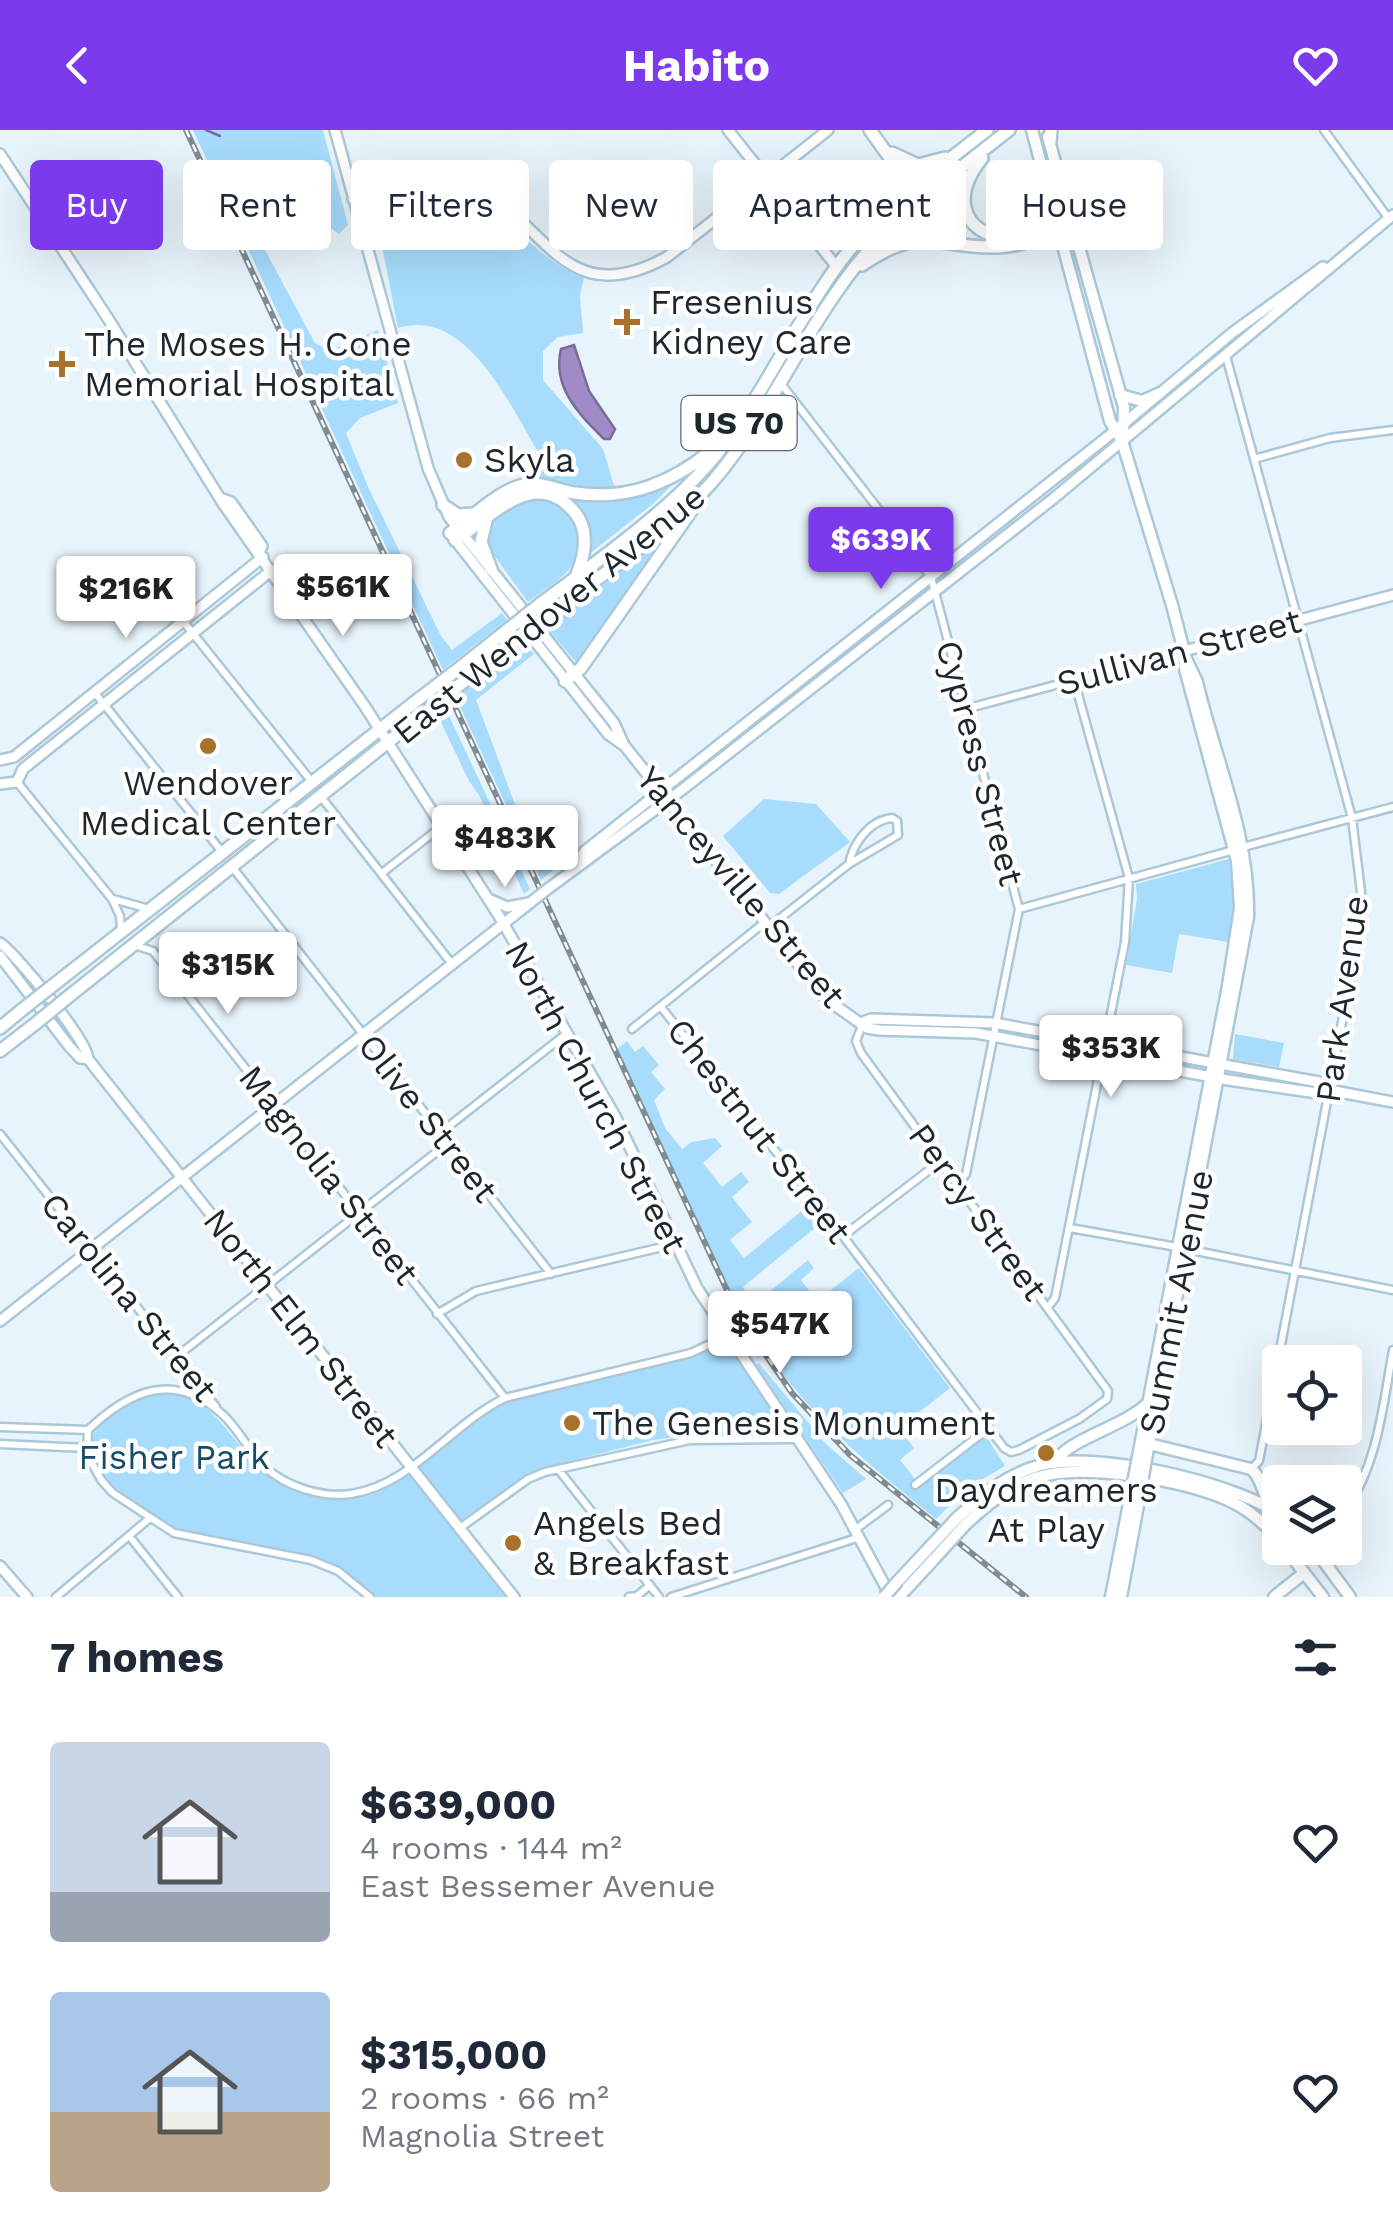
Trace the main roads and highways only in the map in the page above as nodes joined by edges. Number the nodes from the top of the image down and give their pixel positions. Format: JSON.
{"nodes":[{"id":1,"x":334,"y":130,"type":"edge"},
{"id":2,"x":728,"y":130,"type":"edge"},
{"id":3,"x":828,"y":130,"type":"edge"},
{"id":4,"x":870,"y":130,"type":"edge"},
{"id":5,"x":1009,"y":130,"type":"edge"},
{"id":6,"x":1032,"y":130,"type":"edge"},
{"id":7,"x":1049,"y":134,"type":"edge"},
{"id":8,"x":992,"y":135,"type":"edge"},
{"id":9,"x":884,"y":148,"type":"junction"},
{"id":10,"x":958,"y":152,"type":"junction"},
{"id":11,"x":0,"y":154,"type":"edge"},
{"id":12,"x":752,"y":160,"type":"edge"},
{"id":13,"x":791,"y":160,"type":"edge"},
{"id":14,"x":891,"y":160,"type":"edge"},
{"id":15,"x":948,"y":160,"type":"edge"},
{"id":16,"x":1040,"y":160,"type":"edge"},
{"id":17,"x":1055,"y":160,"type":"edge"},
{"id":18,"x":351,"y":192,"type":"edge"},
{"id":19,"x":1391,"y":217,"type":"edge"},
{"id":20,"x":713,"y":221,"type":"edge"},
{"id":21,"x":529,"y":230,"type":"edge"},
{"id":22,"x":986,"y":233,"type":"edge"},
{"id":23,"x":986,"y":246,"type":"edge"},
{"id":24,"x":367,"y":250,"type":"edge"},
{"id":25,"x":823,"y":250,"type":"edge"},
{"id":26,"x":851,"y":250,"type":"edge"},
{"id":27,"x":1065,"y":250,"type":"edge"},
{"id":28,"x":1080,"y":250,"type":"edge"},
{"id":29,"x":1338,"y":258,"type":"junction"},
{"id":30,"x":836,"y":266,"type":"junction"},
{"id":31,"x":850,"y":273,"type":"junction"},
{"id":32,"x":834,"y":298,"type":"junction"},
{"id":33,"x":1260,"y":312,"type":"junction"},
{"id":34,"x":1241,"y":326,"type":"junction"},
{"id":35,"x":1245,"y":340,"type":"junction"},
{"id":36,"x":1226,"y":356,"type":"junction"},
{"id":37,"x":1160,"y":393,"type":"junction"},
{"id":38,"x":1120,"y":395,"type":"junction"},
{"id":39,"x":1120,"y":426,"type":"junction"},
{"id":40,"x":731,"y":435,"type":"junction"},
{"id":41,"x":1122,"y":441,"type":"junction"},
{"id":42,"x":710,"y":485,"type":"junction"},
{"id":43,"x":443,"y":505,"type":"junction"},
{"id":44,"x":486,"y":512,"type":"junction"},
{"id":45,"x":456,"y":530,"type":"junction"},
{"id":46,"x":980,"y":538,"type":"junction"},
{"id":47,"x":261,"y":555,"type":"junction"},
{"id":48,"x":977,"y":559,"type":"junction"},
{"id":49,"x":272,"y":570,"type":"junction"},
{"id":50,"x":491,"y":570,"type":"junction"},
{"id":51,"x":575,"y":578,"type":"junction"},
{"id":52,"x":1393,"y":594,"type":"edge"},
{"id":53,"x":544,"y":610,"type":"junction"},
{"id":54,"x":505,"y":640,"type":"junction"},
{"id":55,"x":1185,"y":655,"type":"junction"},
{"id":56,"x":569,"y":678,"type":"junction"},
{"id":57,"x":380,"y":730,"type":"junction"},
{"id":58,"x":390,"y":743,"type":"junction"},
{"id":59,"x":14,"y":758,"type":"junction"},
{"id":60,"x":0,"y":760,"type":"edge"},
{"id":61,"x":23,"y":768,"type":"junction"},
{"id":62,"x":1,"y":782,"type":"edge"},
{"id":63,"x":665,"y":795,"type":"junction"},
{"id":64,"x":487,"y":897,"type":"junction"},
{"id":65,"x":531,"y":902,"type":"junction"},
{"id":66,"x":503,"y":924,"type":"junction"},
{"id":67,"x":0,"y":943,"type":"edge"},
{"id":68,"x":0,"y":956,"type":"edge"},
{"id":69,"x":863,"y":1022,"type":"junction"},
{"id":70,"x":0,"y":1028,"type":"edge"},
{"id":71,"x":0,"y":1051,"type":"edge"},
{"id":72,"x":88,"y":1058,"type":"junction"},
{"id":73,"x":1216,"y":1063,"type":"junction"},
{"id":74,"x":1213,"y":1077,"type":"junction"},
{"id":75,"x":1330,"y":1090,"type":"junction"},
{"id":76,"x":1393,"y":1102,"type":"edge"},
{"id":77,"x":182,"y":1178,"type":"junction"},
{"id":78,"x":1181,"y":1248,"type":"junction"},
{"id":79,"x":0,"y":1320,"type":"edge"},
{"id":80,"x":1148,"y":1404,"type":"junction"},
{"id":81,"x":1149,"y":1444,"type":"junction"},
{"id":82,"x":1142,"y":1458,"type":"junction"},
{"id":83,"x":1055,"y":1463,"type":"junction"},
{"id":84,"x":1136,"y":1488,"type":"junction"},
{"id":85,"x":1262,"y":1492,"type":"edge"},
{"id":86,"x":1262,"y":1505,"type":"edge"},
{"id":87,"x":961,"y":1521,"type":"junction"},
{"id":88,"x":1262,"y":1523,"type":"edge"},
{"id":89,"x":1298,"y":1565,"type":"edge"},
{"id":90,"x":1326,"y":1565,"type":"edge"},
{"id":91,"x":0,"y":1566,"type":"edge"},
{"id":92,"x":1304,"y":1573,"type":"junction"},
{"id":93,"x":901,"y":1590,"type":"edge"},
{"id":94,"x":27,"y":1597,"type":"edge"},
{"id":95,"x":514,"y":1597,"type":"edge"},
{"id":96,"x":888,"y":1597,"type":"edge"},
{"id":97,"x":1115,"y":1597,"type":"edge"},
{"id":98,"x":1274,"y":1597,"type":"edge"},
{"id":99,"x":1323,"y":1597,"type":"edge"},
{"id":100,"x":1350,"y":1597,"type":"edge"}],
"edges":[{"from":1,"to":18,"type":"main road","name":"Yanceyville Street"},
{"from":2,"to":12,"type":"main road"},
{"from":3,"to":13,"type":"main road"},
{"from":4,"to":9,"type":"highway"},
{"from":5,"to":8,"type":"highway","name":"East Wendover Avenue","number":"US 70"},
{"from":6,"to":16,"type":"main road","name":"Summit Avenue"},
{"from":7,"to":17,"type":"main road","name":"Summit Avenue"},
{"from":8,"to":10,"type":"highway","name":"East Wendover Avenue","number":"US 70"},
{"from":8,"to":22,"type":"highway"},
{"from":8,"to":31,"type":"highway","name":"East Wendover Avenue","number":"US 70"},
{"from":9,"to":10,"type":"highway"},
{"from":9,"to":14,"type":"highway"},
{"from":10,"to":15,"type":"highway","name":"East Wendover Avenue","number":"US 70"},
{"from":11,"to":47,"type":"main road","name":"North Church Street"},
{"from":19,"to":29,"type":"main road"},
{"from":20,"to":21,"type":"main road"},
{"from":23,"to":31,"type":"highway"},
{"from":24,"to":43,"type":"main road","name":"Yanceyville Street"},
{"from":25,"to":30,"type":"main road"},
{"from":26,"to":30,"type":"highway","name":"East Wendover Avenue","number":"US 70"},
{"from":27,"to":39,"type":"main road","name":"Summit Avenue"},
{"from":28,"to":38,"type":"main road","name":"Summit Avenue"},
{"from":29,"to":33,"type":"main road"},
{"from":29,"to":35,"type":"main road"},
{"from":30,"to":32,"type":"highway"},
{"from":30,"to":40,"type":"highway","name":"East Wendover Avenue","number":"US 70"},
{"from":31,"to":32,"type":"highway","name":"East Wendover Avenue","number":"US 70"},
{"from":32,"to":42,"type":"highway","name":"East Wendover Avenue","number":"US 70"},
{"from":33,"to":34,"type":"main road"},
{"from":33,"to":35,"type":"main road"},
{"from":34,"to":36,"type":"main road"},
{"from":34,"to":37,"type":"main road"},
{"from":35,"to":36,"type":"main road"},
{"from":36,"to":41,"type":"main road"},
{"from":37,"to":38,"type":"main road"},
{"from":37,"to":39,"type":"main road"},
{"from":38,"to":39,"type":"main road","name":"Summit Avenue"},
{"from":39,"to":41,"type":"main road","name":"Summit Avenue"},
{"from":39,"to":46,"type":"main road"},
{"from":40,"to":44,"type":"highway"},
{"from":40,"to":51,"type":"highway","name":"East Wendover Avenue","number":"US 70"},
{"from":41,"to":48,"type":"main road"},
{"from":41,"to":55,"type":"main road","name":"Summit Avenue"},
{"from":42,"to":53,"type":"highway","name":"East Wendover Avenue","number":"US 70"},
{"from":42,"to":56,"type":"highway"},
{"from":43,"to":44,"type":"highway"},
{"from":43,"to":45,"type":"main road","name":"Yanceyville Street"},
{"from":44,"to":45,"type":"highway"},
{"from":44,"to":50,"type":"highway"},
{"from":44,"to":51,"type":"highway"},
{"from":45,"to":50,"type":"main road","name":"Yanceyville Street"},
{"from":45,"to":56,"type":"main road","name":"Yanceyville Street"},
{"from":46,"to":48,"type":"main road"},
{"from":46,"to":63,"type":"main road"},
{"from":47,"to":49,"type":"main road","name":"North Church Street"},
{"from":47,"to":59,"type":"main road"},
{"from":48,"to":63,"type":"main road"},
{"from":49,"to":57,"type":"main road","name":"North Church Street"},
{"from":49,"to":61,"type":"main road"},
{"from":50,"to":56,"type":"main road","name":"Yanceyville Street"},
{"from":51,"to":53,"type":"highway","name":"East Wendover Avenue","number":"US 70"},
{"from":52,"to":55,"type":"main road","name":"Sullivan Street"},
{"from":53,"to":54,"type":"highway","name":"East Wendover Avenue","number":"US 70","bridge":true},
{"from":54,"to":57,"type":"highway","name":"East Wendover Avenue","number":"US 70","bridge":true},
{"from":54,"to":58,"type":"highway","name":"East Wendover Avenue","number":"US 70","bridge":true},
{"from":55,"to":73,"type":"main road","name":"Summit Avenue"},
{"from":56,"to":63,"type":"main road","name":"Yanceyville Street"},
{"from":57,"to":58,"type":"main road","name":"North Church Street"},
{"from":57,"to":70,"type":"highway","name":"East Wendover Avenue","number":"US 70","bridge":true},
{"from":58,"to":64,"type":"main road","name":"North Church Street"},
{"from":58,"to":71,"type":"highway","name":"East Wendover Avenue","number":"US 70","bridge":true},
{"from":59,"to":60,"type":"main road"},
{"from":59,"to":61,"type":"main road"},
{"from":61,"to":62,"type":"main road"},
{"from":63,"to":65,"type":"main road","bridge":true},
{"from":63,"to":69,"type":"main road","name":"Yanceyville Street"},
{"from":64,"to":65,"type":"main road"},
{"from":64,"to":66,"type":"main road","name":"North Church Street"},
{"from":65,"to":66,"type":"main road"},
{"from":66,"to":77,"type":"main road"},
{"from":66,"to":96,"type":"main road","name":"North Church Street"},
{"from":67,"to":72,"type":"main road","name":"North Elm Street"},
{"from":68,"to":72,"type":"main road","name":"North Elm Street"},
{"from":69,"to":73,"type":"main road","name":"Yanceyville Street"},
{"from":69,"to":74,"type":"main road","name":"Yanceyville Street"},
{"from":72,"to":77,"type":"main road","name":"North Elm Street"},
{"from":73,"to":74,"type":"main road","name":"Summit Avenue"},
{"from":73,"to":75,"type":"main road","name":"Yanceyville Street"},
{"from":74,"to":75,"type":"main road","name":"Yanceyville Street"},
{"from":74,"to":78,"type":"main road","name":"Summit Avenue"},
{"from":75,"to":76,"type":"main road","name":"Yanceyville Street"},
{"from":77,"to":79,"type":"main road"},
{"from":77,"to":95,"type":"main road","name":"North Elm Street"},
{"from":78,"to":80,"type":"main road","name":"Summit Avenue"},
{"from":78,"to":81,"type":"main road","name":"Summit Avenue"},
{"from":80,"to":82,"type":"main road","name":"Summit Avenue"},
{"from":80,"to":83,"type":"main road"},
{"from":81,"to":82,"type":"main road","name":"Summit Avenue"},
{"from":81,"to":85,"type":"main road"},
{"from":82,"to":84,"type":"main road","name":"Summit Avenue","bridge":true},
{"from":83,"to":86,"type":"main road"},
{"from":83,"to":87,"type":"main road"},
{"from":84,"to":97,"type":"main road","name":"Summit Avenue"},
{"from":84,"to":97,"type":"main road","name":"Summit Avenue"},
{"from":87,"to":88,"type":"main road"},
{"from":87,"to":93,"type":"main road","bridge":true},
{"from":89,"to":92,"type":"main road"},
{"from":90,"to":100,"type":"main road"},
{"from":91,"to":94,"type":"main road"},
{"from":92,"to":98,"type":"main road"},
{"from":92,"to":99,"type":"main road"},
{"from":93,"to":96,"type":"main road","bridge":true}]}
